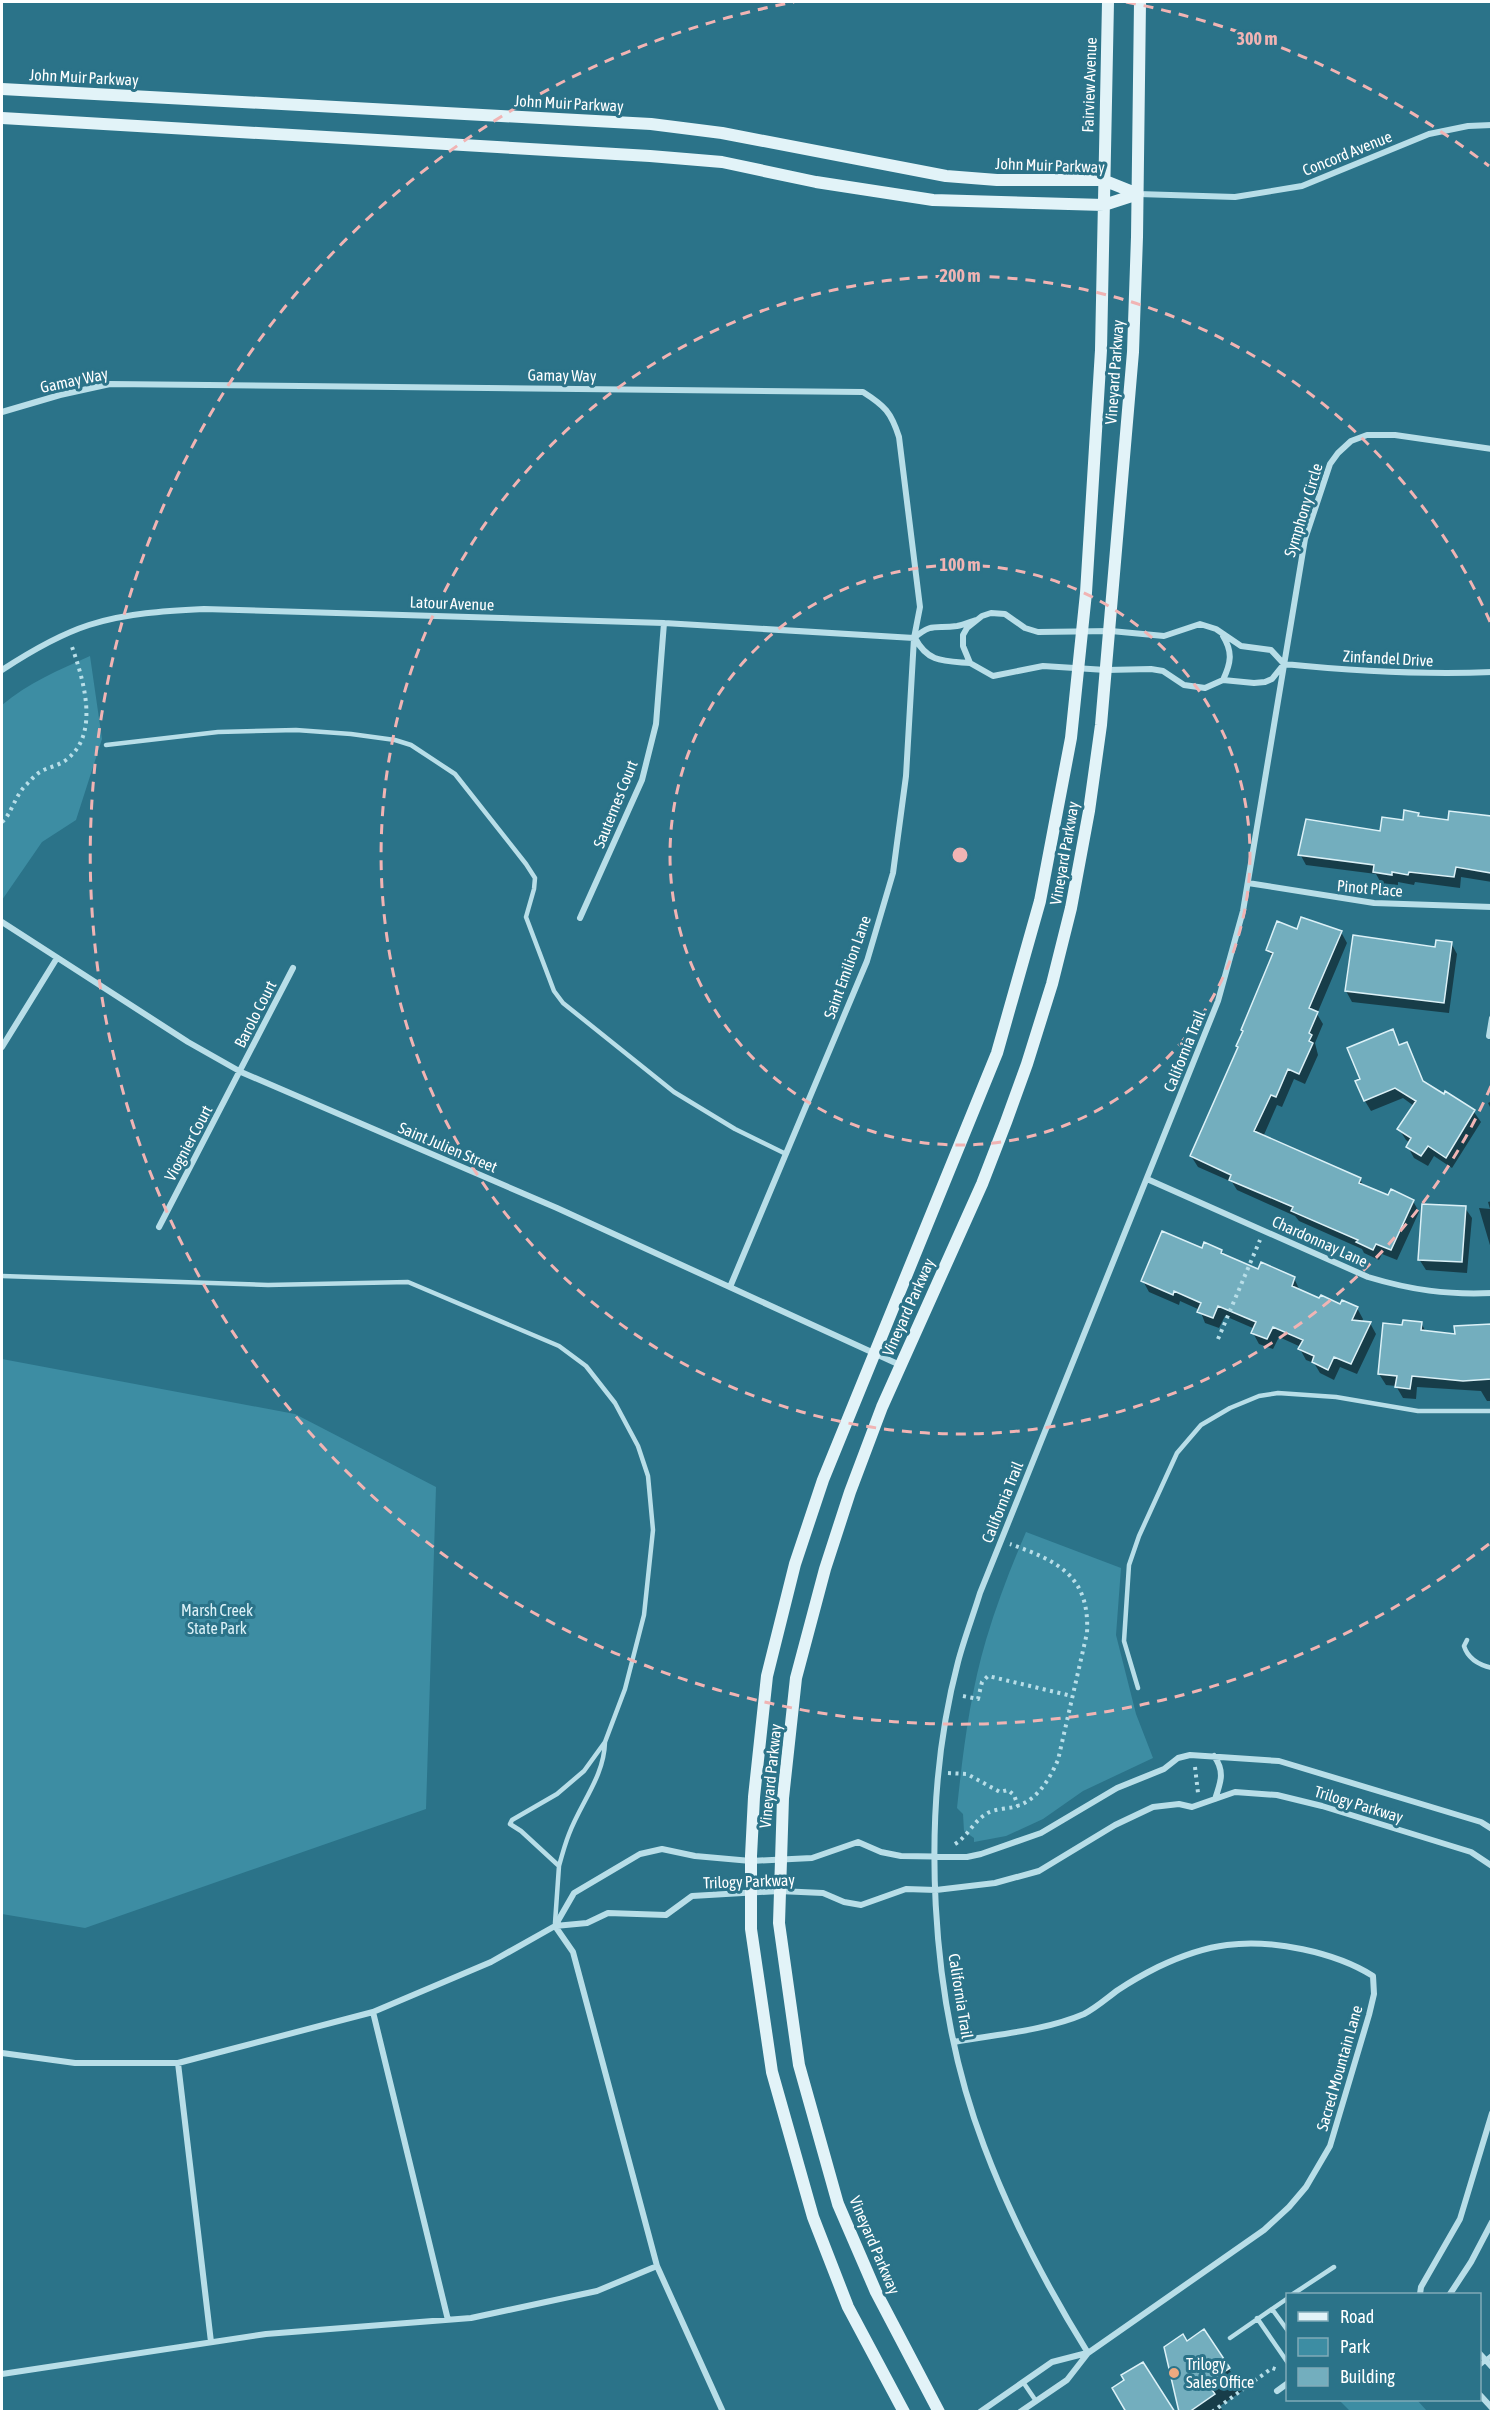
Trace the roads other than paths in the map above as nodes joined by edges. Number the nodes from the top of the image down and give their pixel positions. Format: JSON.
{"nodes":[{"id":1,"x":1108,"y":2,"type":"edge"},
{"id":2,"x":1140,"y":2,"type":"edge"},
{"id":3,"x":2,"y":89,"type":"edge"},
{"id":4,"x":2,"y":118,"type":"edge"},
{"id":5,"x":1491,"y":125,"type":"edge"},
{"id":6,"x":1103,"y":180,"type":"junction"},
{"id":7,"x":1138,"y":194,"type":"junction"},
{"id":8,"x":1104,"y":205,"type":"junction"},
{"id":9,"x":2,"y":412,"type":"edge"},
{"id":10,"x":1491,"y":449,"type":"edge"},
{"id":11,"x":976,"y":620,"type":"junction"},
{"id":12,"x":664,"y":623,"type":"junction"},
{"id":13,"x":1083,"y":630,"type":"junction"},
{"id":14,"x":1111,"y":631,"type":"junction"},
{"id":15,"x":1222,"y":634,"type":"junction"},
{"id":16,"x":914,"y":638,"type":"junction"},
{"id":17,"x":970,"y":663,"type":"junction"},
{"id":18,"x":1284,"y":664,"type":"junction"},
{"id":19,"x":1078,"y":668,"type":"junction"},
{"id":20,"x":2,"y":669,"type":"edge"},
{"id":21,"x":1106,"y":670,"type":"junction"},
{"id":22,"x":1491,"y":672,"type":"edge"},
{"id":23,"x":1223,"y":680,"type":"junction"},
{"id":24,"x":106,"y":745,"type":"dead end"},
{"id":25,"x":1248,"y":882,"type":"junction"},
{"id":26,"x":1491,"y":907,"type":"edge"},
{"id":27,"x":580,"y":918,"type":"dead end"},
{"id":28,"x":2,"y":922,"type":"edge"},
{"id":29,"x":57,"y":958,"type":"junction"},
{"id":30,"x":293,"y":968,"type":"dead end"},
{"id":31,"x":1491,"y":1018,"type":"edge"},
{"id":32,"x":1489,"y":1036,"type":"dead end"},
{"id":33,"x":2,"y":1047,"type":"edge"},
{"id":34,"x":241,"y":1072,"type":"junction"},
{"id":35,"x":786,"y":1154,"type":"junction"},
{"id":36,"x":1147,"y":1179,"type":"junction"},
{"id":37,"x":159,"y":1227,"type":"dead end"},
{"id":38,"x":2,"y":1276,"type":"edge"},
{"id":39,"x":730,"y":1287,"type":"junction"},
{"id":40,"x":1491,"y":1293,"type":"edge"},
{"id":41,"x":874,"y":1354,"type":"junction"},
{"id":42,"x":900,"y":1365,"type":"junction"},
{"id":43,"x":1491,"y":1411,"type":"edge"},
{"id":44,"x":1467,"y":1640,"type":"dead end"},
{"id":45,"x":1491,"y":1668,"type":"edge"},
{"id":46,"x":1138,"y":1688,"type":"dead end"},
{"id":47,"x":605,"y":1742,"type":"junction"},
{"id":48,"x":1214,"y":1756,"type":"junction"},
{"id":49,"x":1215,"y":1799,"type":"junction"},
{"id":50,"x":1491,"y":1829,"type":"edge"},
{"id":51,"x":935,"y":1856,"type":"junction"},
{"id":52,"x":780,"y":1859,"type":"junction"},
{"id":53,"x":751,"y":1861,"type":"junction"},
{"id":54,"x":559,"y":1866,"type":"junction"},
{"id":55,"x":1491,"y":1866,"type":"edge"},
{"id":56,"x":936,"y":1890,"type":"junction"},
{"id":57,"x":779,"y":1891,"type":"junction"},
{"id":58,"x":751,"y":1892,"type":"junction"},
{"id":59,"x":555,"y":1926,"type":"junction"},
{"id":60,"x":373,"y":2012,"type":"junction"},
{"id":61,"x":954,"y":2042,"type":"junction"},
{"id":62,"x":2,"y":2053,"type":"edge"},
{"id":63,"x":177,"y":2063,"type":"junction"},
{"id":64,"x":1491,"y":2113,"type":"edge"},
{"id":65,"x":1491,"y":2222,"type":"edge"},
{"id":66,"x":657,"y":2266,"type":"junction"},
{"id":67,"x":1334,"y":2267,"type":"dead end"},
{"id":68,"x":1296,"y":2293,"type":"edge"},
{"id":69,"x":1420,"y":2293,"type":"edge"},
{"id":70,"x":1451,"y":2293,"type":"edge"},
{"id":71,"x":1286,"y":2299,"type":"edge"},
{"id":72,"x":1272,"y":2308,"type":"junction"},
{"id":73,"x":1257,"y":2318,"type":"junction"},
{"id":74,"x":448,"y":2320,"type":"junction"},
{"id":75,"x":1286,"y":2329,"type":"edge"},
{"id":76,"x":1230,"y":2338,"type":"dead end"},
{"id":77,"x":211,"y":2342,"type":"junction"},
{"id":78,"x":1088,"y":2353,"type":"junction"},
{"id":79,"x":1491,"y":2355,"type":"edge"},
{"id":80,"x":1481,"y":2356,"type":"edge"},
{"id":81,"x":1485,"y":2360,"type":"junction"},
{"id":82,"x":1286,"y":2362,"type":"edge"},
{"id":83,"x":1481,"y":2364,"type":"edge"},
{"id":84,"x":1491,"y":2367,"type":"edge"},
{"id":85,"x":2,"y":2374,"type":"edge"},
{"id":86,"x":1023,"y":2382,"type":"junction"},
{"id":87,"x":1286,"y":2384,"type":"edge"},
{"id":88,"x":1277,"y":2391,"type":"dead end"},
{"id":89,"x":1036,"y":2401,"type":"junction"},
{"id":90,"x":723,"y":2412,"type":"edge"},
{"id":91,"x":904,"y":2412,"type":"edge"},
{"id":92,"x":939,"y":2412,"type":"edge"},
{"id":93,"x":980,"y":2412,"type":"edge"},
{"id":94,"x":1020,"y":2412,"type":"edge"}],
"edges":[{"from":1,"to":6,"type":"street","name":"Fairview Avenue"},
{"from":2,"to":7,"type":"street"},
{"from":3,"to":6,"type":"street","name":"John Muir Parkway"},
{"from":4,"to":8,"type":"street"},
{"from":5,"to":7,"type":"street","name":"Concord Avenue"},
{"from":6,"to":7,"type":"street","name":"John Muir Parkway"},
{"from":6,"to":8,"type":"street","name":"Fairview Avenue"},
{"from":7,"to":8,"type":"street"},
{"from":7,"to":14,"type":"street","name":"Vineyard Parkway"},
{"from":8,"to":13,"type":"street","name":"Vineyard Parkway"},
{"from":9,"to":16,"type":"street","name":"Gamay Way"},
{"from":10,"to":18,"type":"street","name":"Symphony Circle"},
{"from":11,"to":13,"type":"street","name":"Latour Avenue"},
{"from":11,"to":16,"type":"street","name":"Latour Avenue"},
{"from":11,"to":17,"type":"street"},
{"from":12,"to":16,"type":"street","name":"Latour Avenue"},
{"from":12,"to":20,"type":"street","name":"Latour Avenue"},
{"from":12,"to":27,"type":"street","name":"Sauternes Court"},
{"from":13,"to":14,"type":"street","name":"Latour Avenue"},
{"from":13,"to":19,"type":"street","name":"Vineyard Parkway"},
{"from":14,"to":15,"type":"street","name":"Zinfandel Drive"},
{"from":14,"to":21,"type":"street","name":"Vineyard Parkway"},
{"from":15,"to":18,"type":"street","name":"Zinfandel Drive"},
{"from":15,"to":23,"type":"street"},
{"from":16,"to":17,"type":"street"},
{"from":16,"to":35,"type":"street","name":"Saint Emilion Lane"},
{"from":17,"to":19,"type":"street"},
{"from":18,"to":22,"type":"street","name":"Zinfandel Drive"},
{"from":18,"to":23,"type":"street"},
{"from":18,"to":25,"type":"street","name":"California Trail"},
{"from":19,"to":21,"type":"street"},
{"from":19,"to":41,"type":"street","name":"Vineyard Parkway"},
{"from":21,"to":23,"type":"street"},
{"from":21,"to":42,"type":"street","name":"Vineyard Parkway"},
{"from":24,"to":35,"type":"lane"},
{"from":25,"to":26,"type":"street","name":"Pinot Place"},
{"from":25,"to":36,"type":"street","name":"California Trail"},
{"from":28,"to":29,"type":"street","name":"Saint Julien Street"},
{"from":29,"to":33,"type":"street"},
{"from":29,"to":34,"type":"street","name":"Saint Julien Street"},
{"from":30,"to":34,"type":"street","name":"Barolo Court"},
{"from":31,"to":32,"type":"street"},
{"from":34,"to":37,"type":"street","name":"Viognier Court"},
{"from":34,"to":39,"type":"street","name":"Saint Julien Street"},
{"from":35,"to":39,"type":"street","name":"Saint Emilion Lane"},
{"from":36,"to":40,"type":"street","name":"Chardonnay Lane"},
{"from":36,"to":51,"type":"street","name":"California Trail"},
{"from":38,"to":47,"type":"lane"},
{"from":39,"to":41,"type":"street","name":"Saint Julien Street"},
{"from":41,"to":42,"type":"street","name":"Saint Julien Street"},
{"from":41,"to":53,"type":"street","name":"Vineyard Parkway"},
{"from":42,"to":52,"type":"street","name":"Vineyard Parkway"},
{"from":43,"to":46,"type":"lane"},
{"from":44,"to":45,"type":"lane"},
{"from":47,"to":54,"type":"lane"},
{"from":47,"to":54,"type":"lane"},
{"from":48,"to":49,"type":"street"},
{"from":48,"to":50,"type":"street","name":"Trilogy Parkway"},
{"from":48,"to":51,"type":"street","name":"Trilogy Parkway"},
{"from":49,"to":55,"type":"street","name":"Trilogy Parkway"},
{"from":49,"to":56,"type":"street","name":"Trilogy Parkway"},
{"from":51,"to":52,"type":"street","name":"Trilogy Parkway"},
{"from":51,"to":56,"type":"street","name":"California Trail"},
{"from":52,"to":53,"type":"street","name":"Trilogy Parkway"},
{"from":52,"to":57,"type":"street","name":"Vineyard Parkway"},
{"from":53,"to":58,"type":"street","name":"Vineyard Parkway"},
{"from":53,"to":59,"type":"street","name":"Trilogy Parkway"},
{"from":54,"to":59,"type":"lane"},
{"from":56,"to":57,"type":"street","name":"Trilogy Parkway"},
{"from":56,"to":61,"type":"street","name":"California Trail"},
{"from":57,"to":58,"type":"street","name":"Trilogy Parkway"},
{"from":57,"to":92,"type":"street","name":"Vineyard Parkway"},
{"from":58,"to":59,"type":"street","name":"Trilogy Parkway"},
{"from":58,"to":91,"type":"street","name":"Vineyard Parkway"},
{"from":59,"to":60,"type":"street"},
{"from":59,"to":66,"type":"street"},
{"from":60,"to":63,"type":"street"},
{"from":60,"to":74,"type":"street"},
{"from":61,"to":78,"type":"street","name":"California Trail"},
{"from":61,"to":78,"type":"street","name":"Sacred Mountain Lane"},
{"from":62,"to":63,"type":"street"},
{"from":63,"to":77,"type":"street"},
{"from":64,"to":69,"type":"street"},
{"from":65,"to":70,"type":"street"},
{"from":66,"to":74,"type":"street"},
{"from":66,"to":90,"type":"street"},
{"from":67,"to":68,"type":"lane"},
{"from":71,"to":72,"type":"lane"},
{"from":72,"to":73,"type":"lane"},
{"from":72,"to":75,"type":"lane"},
{"from":73,"to":76,"type":"lane"},
{"from":73,"to":82,"type":"lane"},
{"from":74,"to":77,"type":"street"},
{"from":77,"to":85,"type":"street"},
{"from":78,"to":86,"type":"street","name":"Sacred Mountain Lane"},
{"from":78,"to":89,"type":"street","name":"Sacred Mountain Lane"},
{"from":79,"to":81,"type":"lane"},
{"from":80,"to":81,"type":"street"},
{"from":81,"to":83,"type":"lane"},
{"from":81,"to":84,"type":"street"},
{"from":86,"to":89,"type":"lane"},
{"from":86,"to":93,"type":"street","name":"Sacred Mountain Lane"},
{"from":87,"to":88,"type":"street"},
{"from":89,"to":94,"type":"street","name":"Sacred Mountain Lane"}]}
